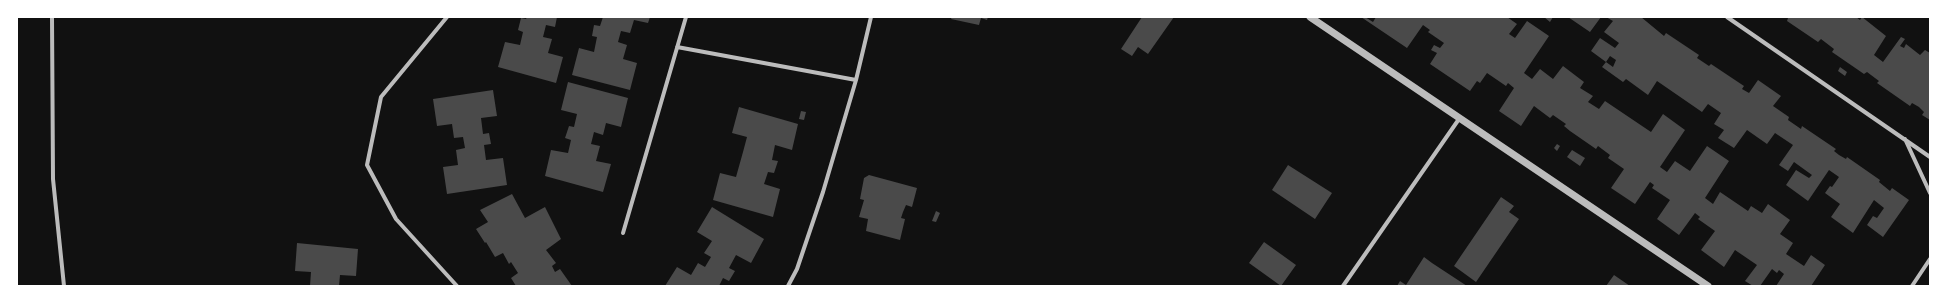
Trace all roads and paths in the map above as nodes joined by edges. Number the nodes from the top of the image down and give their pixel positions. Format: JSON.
{"nodes":[{"id":1,"x":52,"y":17,"type":"edge"},
{"id":2,"x":447,"y":17,"type":"edge"},
{"id":3,"x":686,"y":17,"type":"edge"},
{"id":4,"x":872,"y":17,"type":"edge"},
{"id":5,"x":1310,"y":17,"type":"edge"},
{"id":6,"x":1727,"y":17,"type":"edge"},
{"id":7,"x":677,"y":47,"type":"junction"},
{"id":8,"x":856,"y":80,"type":"junction"},
{"id":9,"x":1459,"y":119,"type":"junction"},
{"id":10,"x":1905,"y":139,"type":"junction"},
{"id":11,"x":1930,"y":157,"type":"edge"},
{"id":12,"x":1930,"y":193,"type":"edge"},
{"id":13,"x":623,"y":233,"type":"dead end"},
{"id":14,"x":1930,"y":259,"type":"edge"},
{"id":15,"x":64,"y":286,"type":"edge"},
{"id":16,"x":457,"y":286,"type":"edge"},
{"id":17,"x":788,"y":286,"type":"edge"},
{"id":18,"x":1343,"y":286,"type":"edge"},
{"id":19,"x":1708,"y":286,"type":"edge"},
{"id":20,"x":1912,"y":286,"type":"edge"}],
"edges":[{"from":1,"to":15,"type":"street"},
{"from":2,"to":16,"type":"street"},
{"from":3,"to":7,"type":"street"},
{"from":4,"to":8,"type":"street"},
{"from":5,"to":9,"type":"street"},
{"from":6,"to":10,"type":"street"},
{"from":7,"to":8,"type":"street"},
{"from":7,"to":13,"type":"street"},
{"from":8,"to":17,"type":"street"},
{"from":9,"to":18,"type":"street"},
{"from":9,"to":19,"type":"street"},
{"from":10,"to":11,"type":"street"},
{"from":10,"to":12,"type":"street"},
{"from":14,"to":20,"type":"street"}]}
